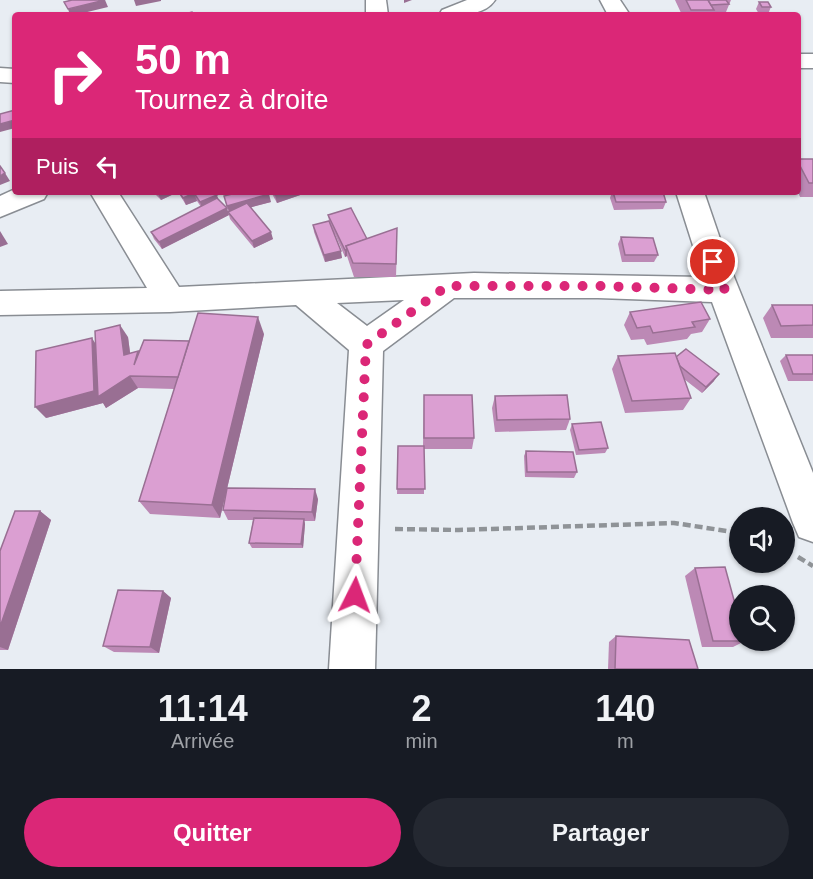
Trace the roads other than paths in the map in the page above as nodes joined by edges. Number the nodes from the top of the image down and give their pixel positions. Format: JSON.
{"nodes":[{"id":1,"x":485,"y":0,"type":"edge"},
{"id":2,"x":457,"y":12,"type":"edge"},
{"id":3,"x":27,"y":195,"type":"edge"},
{"id":4,"x":106,"y":195,"type":"edge"},
{"id":5,"x":691,"y":195,"type":"edge"},
{"id":6,"x":0,"y":207,"type":"edge"},
{"id":7,"x":447,"y":286,"type":"junction"},
{"id":8,"x":725,"y":290,"type":"junction"},
{"id":9,"x":302,"y":292,"type":"junction"},
{"id":10,"x":170,"y":300,"type":"junction"},
{"id":11,"x":0,"y":303,"type":"edge"},
{"id":12,"x":366,"y":345,"type":"junction"},
{"id":13,"x":813,"y":523,"type":"edge"},
{"id":14,"x":352,"y":669,"type":"edge"}],
"edges":[{"from":1,"to":2,"type":"street"},
{"from":3,"to":6,"type":"street"},
{"from":4,"to":10,"type":"street"},
{"from":5,"to":8,"type":"street"},
{"from":7,"to":8,"type":"street"},
{"from":7,"to":9,"type":"street"},
{"from":7,"to":12,"type":"street"},
{"from":8,"to":13,"type":"street"},
{"from":9,"to":10,"type":"street"},
{"from":9,"to":12,"type":"street"},
{"from":10,"to":11,"type":"street"},
{"from":12,"to":14,"type":"street"}]}
